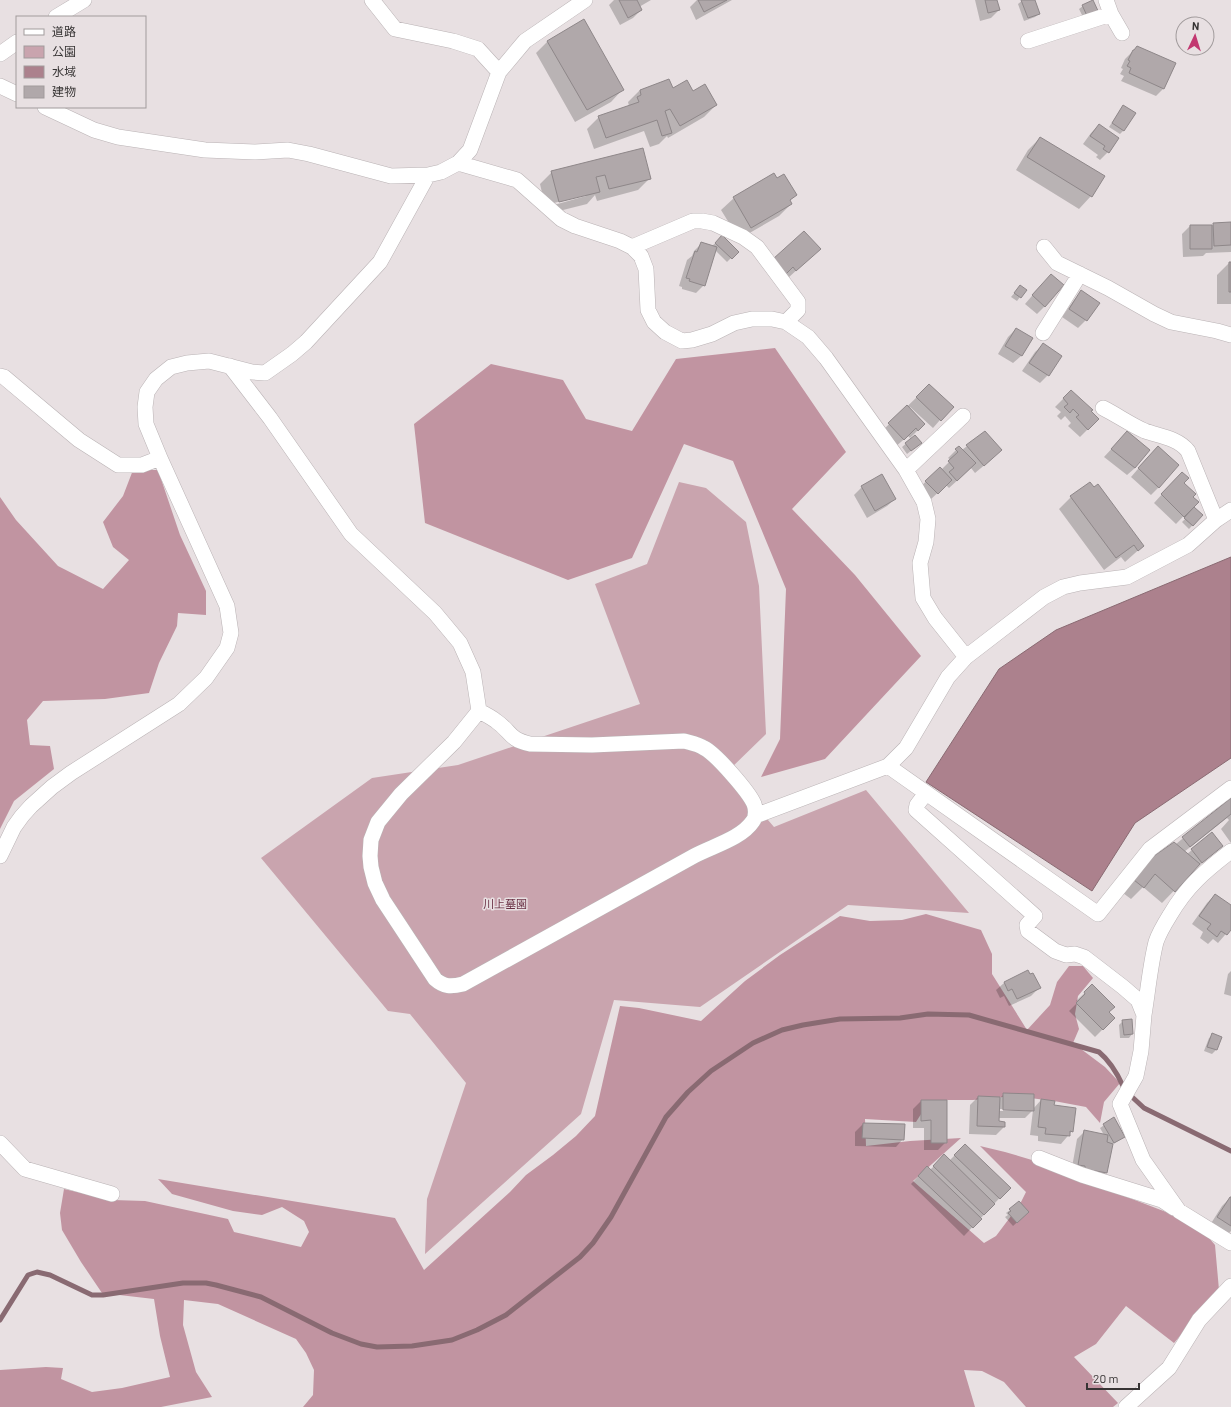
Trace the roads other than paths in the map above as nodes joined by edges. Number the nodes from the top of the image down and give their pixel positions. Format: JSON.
{"nodes":[{"id":1,"x":84,"y":0,"type":"edge"},
{"id":2,"x":372,"y":0,"type":"edge"},
{"id":3,"x":585,"y":0,"type":"edge"},
{"id":4,"x":1106,"y":0,"type":"edge"},
{"id":5,"x":1111,"y":14,"type":"junction"},
{"id":6,"x":58,"y":16,"type":"edge"},
{"id":7,"x":1122,"y":33,"type":"dead end"},
{"id":8,"x":1028,"y":41,"type":"dead end"},
{"id":9,"x":16,"y":43,"type":"edge"},
{"id":10,"x":0,"y":54,"type":"edge"},
{"id":11,"x":499,"y":72,"type":"junction"},
{"id":12,"x":0,"y":86,"type":"edge"},
{"id":13,"x":16,"y":94,"type":"edge"},
{"id":14,"x":47,"y":108,"type":"edge"},
{"id":15,"x":458,"y":163,"type":"junction"},
{"id":16,"x":428,"y":175,"type":"junction"},
{"id":17,"x":632,"y":247,"type":"junction"},
{"id":18,"x":1044,"y":247,"type":"dead end"},
{"id":19,"x":1080,"y":274,"type":"junction"},
{"id":20,"x":786,"y":322,"type":"junction"},
{"id":21,"x":1043,"y":333,"type":"dead end"},
{"id":22,"x":1231,"y":335,"type":"edge"},
{"id":23,"x":230,"y":366,"type":"junction"},
{"id":24,"x":0,"y":376,"type":"edge"},
{"id":25,"x":1103,"y":408,"type":"dead end"},
{"id":26,"x":963,"y":416,"type":"dead end"},
{"id":27,"x":160,"y":458,"type":"junction"},
{"id":28,"x":906,"y":470,"type":"junction"},
{"id":29,"x":1231,"y":510,"type":"edge"},
{"id":30,"x":1216,"y":520,"type":"junction"},
{"id":31,"x":966,"y":657,"type":"junction"},
{"id":32,"x":479,"y":711,"type":"junction"},
{"id":33,"x":888,"y":766,"type":"junction"},
{"id":34,"x":1231,"y":788,"type":"edge"},
{"id":35,"x":926,"y":793,"type":"junction"},
{"id":36,"x":755,"y":816,"type":"junction"},
{"id":37,"x":1231,"y":851,"type":"edge"},
{"id":38,"x":0,"y":856,"type":"edge"},
{"id":39,"x":1144,"y":1015,"type":"junction"},
{"id":40,"x":0,"y":1143,"type":"edge"},
{"id":41,"x":1039,"y":1158,"type":"dead end"},
{"id":42,"x":112,"y":1194,"type":"dead end"},
{"id":43,"x":1179,"y":1211,"type":"junction"},
{"id":44,"x":1231,"y":1243,"type":"edge"},
{"id":45,"x":1231,"y":1286,"type":"edge"},
{"id":46,"x":1126,"y":1407,"type":"edge"}],
"edges":[{"from":1,"to":6,"type":"street"},
{"from":2,"to":11,"type":"street"},
{"from":3,"to":11,"type":"street"},
{"from":4,"to":5,"type":"street"},
{"from":5,"to":7,"type":"street"},
{"from":5,"to":8,"type":"street"},
{"from":9,"to":10,"type":"street"},
{"from":11,"to":15,"type":"street"},
{"from":12,"to":13,"type":"street"},
{"from":14,"to":16,"type":"street"},
{"from":15,"to":16,"type":"street"},
{"from":15,"to":17,"type":"street"},
{"from":16,"to":23,"type":"street"},
{"from":17,"to":20,"type":"street"},
{"from":17,"to":20,"type":"street"},
{"from":18,"to":19,"type":"street"},
{"from":19,"to":21,"type":"street"},
{"from":19,"to":22,"type":"street"},
{"from":20,"to":28,"type":"street"},
{"from":23,"to":27,"type":"street"},
{"from":23,"to":32,"type":"street"},
{"from":24,"to":27,"type":"street"},
{"from":25,"to":30,"type":"street"},
{"from":26,"to":28,"type":"street"},
{"from":27,"to":38,"type":"street"},
{"from":28,"to":31,"type":"street"},
{"from":29,"to":30,"type":"street"},
{"from":30,"to":31,"type":"street"},
{"from":31,"to":33,"type":"street"},
{"from":32,"to":36,"type":"street"},
{"from":32,"to":36,"type":"street"},
{"from":33,"to":35,"type":"street"},
{"from":33,"to":36,"type":"street"},
{"from":34,"to":35,"type":"street"},
{"from":35,"to":39,"type":"street"},
{"from":37,"to":39,"type":"street"},
{"from":39,"to":43,"type":"street"},
{"from":40,"to":42,"type":"street"},
{"from":41,"to":43,"type":"street"},
{"from":43,"to":44,"type":"street"},
{"from":45,"to":46,"type":"street"}]}
